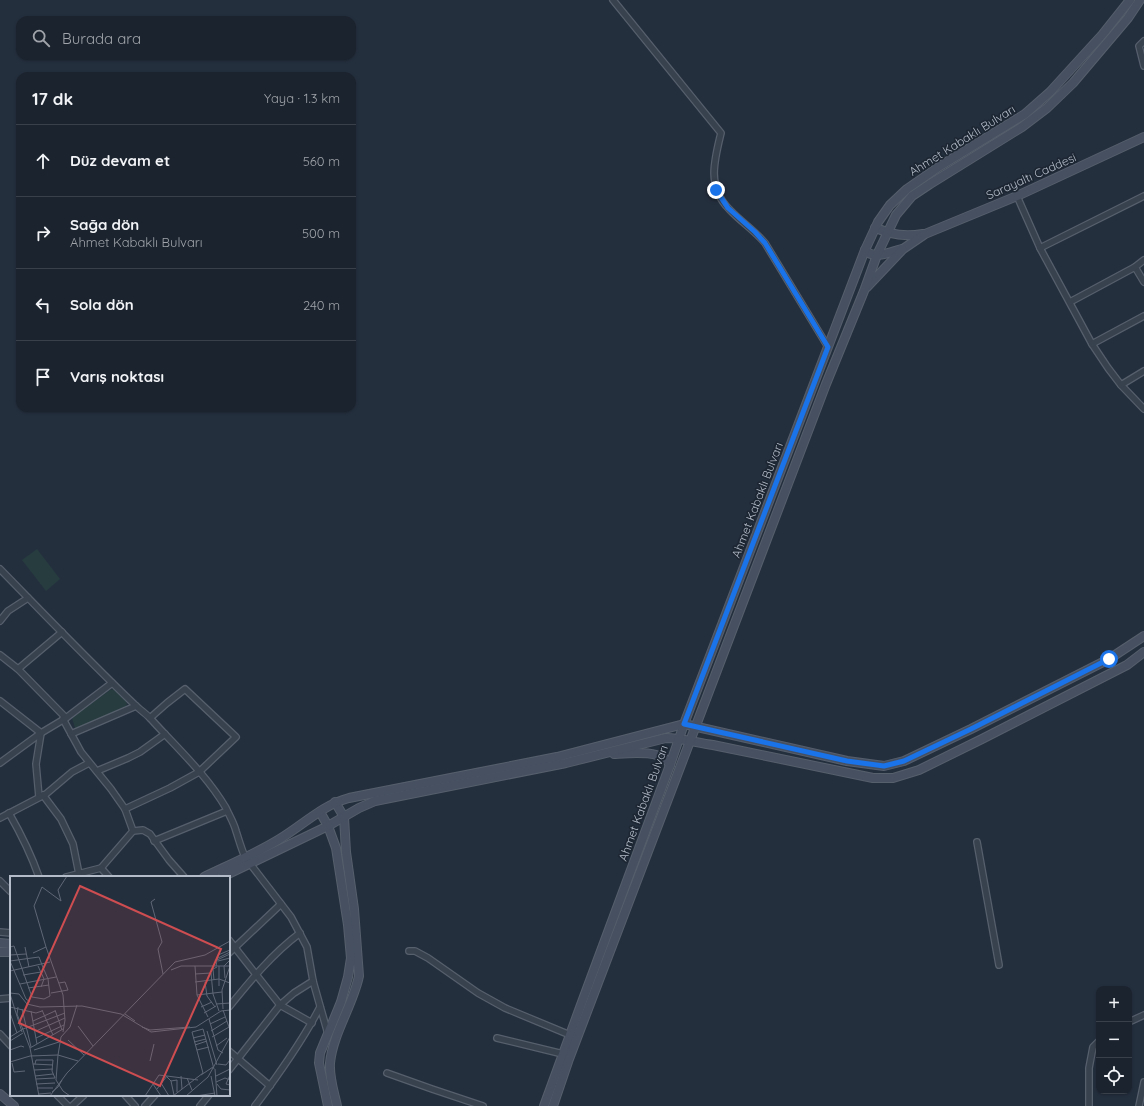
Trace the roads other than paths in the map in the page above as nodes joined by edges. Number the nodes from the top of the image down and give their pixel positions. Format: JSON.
{"nodes":[{"id":1,"x":613,"y":0,"type":"edge"},
{"id":2,"x":1130,"y":0,"type":"edge"},
{"id":3,"x":1140,"y":0,"type":"edge"},
{"id":4,"x":1144,"y":41,"type":"edge"},
{"id":5,"x":1144,"y":66,"type":"edge"},
{"id":6,"x":1144,"y":137,"type":"edge"},
{"id":7,"x":1017,"y":196,"type":"junction"},
{"id":8,"x":1144,"y":196,"type":"edge"},
{"id":9,"x":875,"y":228,"type":"junction"},
{"id":10,"x":888,"y":233,"type":"junction"},
{"id":11,"x":925,"y":234,"type":"junction"},
{"id":12,"x":1040,"y":248,"type":"junction"},
{"id":13,"x":903,"y":249,"type":"junction"},
{"id":14,"x":865,"y":250,"type":"junction"},
{"id":15,"x":877,"y":255,"type":"junction"},
{"id":16,"x":1144,"y":260,"type":"edge"},
{"id":17,"x":1135,"y":267,"type":"junction"},
{"id":18,"x":1144,"y":282,"type":"edge"},
{"id":19,"x":864,"y":291,"type":"junction"},
{"id":20,"x":1070,"y":302,"type":"junction"},
{"id":21,"x":1144,"y":316,"type":"edge"},
{"id":22,"x":1092,"y":344,"type":"junction"},
{"id":23,"x":828,"y":347,"type":"junction"},
{"id":24,"x":1144,"y":371,"type":"edge"},
{"id":25,"x":1121,"y":385,"type":"junction"},
{"id":26,"x":1144,"y":409,"type":"edge"},
{"id":27,"x":0,"y":568,"type":"edge"},
{"id":28,"x":28,"y":598,"type":"junction"},
{"id":29,"x":0,"y":621,"type":"edge"},
{"id":30,"x":62,"y":632,"type":"junction"},
{"id":31,"x":1144,"y":636,"type":"edge"},
{"id":32,"x":1144,"y":652,"type":"edge"},
{"id":33,"x":0,"y":655,"type":"edge"},
{"id":34,"x":18,"y":669,"type":"junction"},
{"id":35,"x":112,"y":683,"type":"junction"},
{"id":36,"x":0,"y":701,"type":"edge"},
{"id":37,"x":136,"y":706,"type":"junction"},
{"id":38,"x":65,"y":718,"type":"junction"},
{"id":39,"x":150,"y":718,"type":"junction"},
{"id":40,"x":684,"y":724,"type":"junction"},
{"id":41,"x":696,"y":727,"type":"junction"},
{"id":42,"x":41,"y":733,"type":"junction"},
{"id":43,"x":71,"y":734,"type":"junction"},
{"id":44,"x":165,"y":734,"type":"junction"},
{"id":45,"x":680,"y":739,"type":"junction"},
{"id":46,"x":690,"y":742,"type":"junction"},
{"id":47,"x":597,"y":755,"type":"junction"},
{"id":48,"x":0,"y":763,"type":"edge"},
{"id":49,"x":89,"y":763,"type":"junction"},
{"id":50,"x":670,"y":765,"type":"junction"},
{"id":51,"x":97,"y":771,"type":"junction"},
{"id":52,"x":199,"y":772,"type":"junction"},
{"id":53,"x":41,"y":796,"type":"junction"},
{"id":54,"x":335,"y":802,"type":"junction"},
{"id":55,"x":125,"y":809,"type":"junction"},
{"id":56,"x":227,"y":811,"type":"junction"},
{"id":57,"x":320,"y":812,"type":"junction"},
{"id":58,"x":9,"y":813,"type":"junction"},
{"id":59,"x":344,"y":817,"type":"junction"},
{"id":60,"x":0,"y":818,"type":"edge"},
{"id":61,"x":328,"y":826,"type":"junction"},
{"id":62,"x":133,"y":831,"type":"junction"},
{"id":63,"x":154,"y":841,"type":"junction"},
{"id":64,"x":977,"y":842,"type":"dead end"},
{"id":65,"x":247,"y":860,"type":"junction"},
{"id":66,"x":101,"y":868,"type":"junction"},
{"id":67,"x":79,"y":874,"type":"junction"},
{"id":68,"x":38,"y":876,"type":"edge"},
{"id":69,"x":70,"y":876,"type":"edge"},
{"id":70,"x":108,"y":876,"type":"edge"},
{"id":71,"x":183,"y":876,"type":"edge"},
{"id":72,"x":207,"y":876,"type":"edge"},
{"id":73,"x":223,"y":876,"type":"edge"},
{"id":74,"x":0,"y":882,"type":"edge"},
{"id":75,"x":10,"y":891,"type":"edge"},
{"id":76,"x":281,"y":904,"type":"junction"},
{"id":77,"x":0,"y":932,"type":"edge"},
{"id":78,"x":10,"y":933,"type":"edge"},
{"id":79,"x":300,"y":933,"type":"junction"},
{"id":80,"x":230,"y":941,"type":"edge"},
{"id":81,"x":0,"y":943,"type":"edge"},
{"id":82,"x":10,"y":944,"type":"edge"},
{"id":83,"x":234,"y":946,"type":"junction"},
{"id":84,"x":409,"y":951,"type":"dead end"},
{"id":85,"x":230,"y":952,"type":"edge"},
{"id":86,"x":999,"y":965,"type":"dead end"},
{"id":87,"x":256,"y":974,"type":"junction"},
{"id":88,"x":313,"y":981,"type":"junction"},
{"id":89,"x":10,"y":998,"type":"edge"},
{"id":90,"x":0,"y":999,"type":"edge"},
{"id":91,"x":280,"y":1005,"type":"junction"},
{"id":92,"x":230,"y":1006,"type":"edge"},
{"id":93,"x":320,"y":1008,"type":"junction"},
{"id":94,"x":1144,"y":1015,"type":"edge"},
{"id":95,"x":1132,"y":1021,"type":"edge"},
{"id":96,"x":312,"y":1023,"type":"junction"},
{"id":97,"x":0,"y":1034,"type":"edge"},
{"id":98,"x":328,"y":1034,"type":"junction"},
{"id":99,"x":570,"y":1035,"type":"junction"},
{"id":100,"x":497,"y":1038,"type":"dead end"},
{"id":101,"x":1096,"y":1044,"type":"edge"},
{"id":102,"x":10,"y":1045,"type":"edge"},
{"id":103,"x":230,"y":1052,"type":"edge"},
{"id":104,"x":563,"y":1054,"type":"junction"},
{"id":105,"x":238,"y":1059,"type":"junction"},
{"id":106,"x":230,"y":1069,"type":"edge"},
{"id":107,"x":387,"y":1073,"type":"dead end"},
{"id":108,"x":1144,"y":1085,"type":"edge"},
{"id":109,"x":270,"y":1086,"type":"junction"},
{"id":110,"x":0,"y":1094,"type":"edge"},
{"id":111,"x":58,"y":1096,"type":"edge"},
{"id":112,"x":83,"y":1096,"type":"edge"},
{"id":113,"x":126,"y":1096,"type":"edge"},
{"id":114,"x":154,"y":1096,"type":"edge"},
{"id":115,"x":208,"y":1096,"type":"edge"},
{"id":116,"x":14,"y":1106,"type":"edge"},
{"id":117,"x":68,"y":1106,"type":"edge"},
{"id":118,"x":72,"y":1106,"type":"edge"},
{"id":119,"x":135,"y":1106,"type":"edge"},
{"id":120,"x":145,"y":1106,"type":"edge"},
{"id":121,"x":200,"y":1106,"type":"edge"},
{"id":122,"x":255,"y":1106,"type":"edge"},
{"id":123,"x":328,"y":1106,"type":"edge"},
{"id":124,"x":336,"y":1106,"type":"edge"},
{"id":125,"x":484,"y":1106,"type":"edge"},
{"id":126,"x":544,"y":1106,"type":"edge"},
{"id":127,"x":553,"y":1106,"type":"edge"},
{"id":128,"x":1089,"y":1106,"type":"edge"},
{"id":129,"x":1139,"y":1106,"type":"edge"}],
"edges":[{"from":1,"to":23,"type":"street"},
{"from":2,"to":9,"type":"street","name":"Ahmet Kabaklı Bulvarı"},
{"from":3,"to":10,"type":"street","name":"Ahmet Kabaklı Bulvarı"},
{"from":4,"to":5,"type":"street"},
{"from":6,"to":7,"type":"street","name":"Sarayaltı Caddesi"},
{"from":7,"to":11,"type":"street","name":"Sarayaltı Caddesi"},
{"from":7,"to":12,"type":"street"},
{"from":8,"to":12,"type":"street"},
{"from":9,"to":10,"type":"street"},
{"from":9,"to":14,"type":"street","name":"Ahmet Kabaklı Bulvarı"},
{"from":10,"to":11,"type":"street"},
{"from":10,"to":15,"type":"street","name":"Ahmet Kabaklı Bulvarı"},
{"from":11,"to":13,"type":"street"},
{"from":12,"to":20,"type":"street"},
{"from":13,"to":15,"type":"street"},
{"from":13,"to":19,"type":"street"},
{"from":14,"to":15,"type":"street"},
{"from":14,"to":23,"type":"street","name":"Ahmet Kabaklı Bulvarı"},
{"from":15,"to":19,"type":"street","name":"Ahmet Kabaklı Bulvarı"},
{"from":16,"to":17,"type":"street"},
{"from":17,"to":18,"type":"street"},
{"from":17,"to":20,"type":"street"},
{"from":19,"to":41,"type":"street","name":"Ahmet Kabaklı Bulvarı"},
{"from":20,"to":22,"type":"street"},
{"from":21,"to":22,"type":"street"},
{"from":22,"to":25,"type":"street"},
{"from":23,"to":40,"type":"street","name":"Ahmet Kabaklı Bulvarı"},
{"from":24,"to":25,"type":"street"},
{"from":25,"to":26,"type":"street"},
{"from":27,"to":28,"type":"street"},
{"from":28,"to":29,"type":"street"},
{"from":28,"to":30,"type":"street"},
{"from":30,"to":34,"type":"street"},
{"from":30,"to":35,"type":"street"},
{"from":31,"to":41,"type":"street"},
{"from":32,"to":46,"type":"street"},
{"from":33,"to":34,"type":"street"},
{"from":34,"to":38,"type":"street"},
{"from":35,"to":37,"type":"street"},
{"from":35,"to":38,"type":"street"},
{"from":36,"to":42,"type":"street"},
{"from":37,"to":39,"type":"street"},
{"from":37,"to":43,"type":"street"},
{"from":38,"to":42,"type":"street"},
{"from":38,"to":43,"type":"street"},
{"from":39,"to":44,"type":"street"},
{"from":39,"to":52,"type":"street"},
{"from":40,"to":41,"type":"street"},
{"from":40,"to":45,"type":"street","name":"Ahmet Kabaklı Bulvarı"},
{"from":40,"to":54,"type":"street"},
{"from":41,"to":46,"type":"street","name":"Ahmet Kabaklı Bulvarı"},
{"from":42,"to":48,"type":"street"},
{"from":42,"to":53,"type":"street"},
{"from":43,"to":49,"type":"street"},
{"from":44,"to":51,"type":"street"},
{"from":44,"to":52,"type":"street"},
{"from":45,"to":46,"type":"street"},
{"from":45,"to":47,"type":"street"},
{"from":45,"to":50,"type":"street","name":"Ahmet Kabaklı Bulvarı"},
{"from":46,"to":127,"type":"street","name":"Ahmet Kabaklı Bulvarı"},
{"from":47,"to":50,"type":"street"},
{"from":47,"to":59,"type":"street"},
{"from":49,"to":51,"type":"street"},
{"from":49,"to":53,"type":"street"},
{"from":50,"to":99,"type":"street","name":"Ahmet Kabaklı Bulvarı"},
{"from":51,"to":55,"type":"street"},
{"from":52,"to":55,"type":"street"},
{"from":52,"to":56,"type":"street"},
{"from":53,"to":58,"type":"street"},
{"from":53,"to":67,"type":"street"},
{"from":54,"to":57,"type":"street"},
{"from":54,"to":59,"type":"street"},
{"from":55,"to":62,"type":"street"},
{"from":56,"to":63,"type":"street"},
{"from":56,"to":65,"type":"street"},
{"from":57,"to":61,"type":"street"},
{"from":57,"to":65,"type":"street"},
{"from":58,"to":60,"type":"street"},
{"from":58,"to":68,"type":"street"},
{"from":59,"to":61,"type":"street"},
{"from":59,"to":124,"type":"street"},
{"from":61,"to":65,"type":"street"},
{"from":61,"to":98,"type":"street"},
{"from":62,"to":63,"type":"street"},
{"from":62,"to":66,"type":"street"},
{"from":63,"to":71,"type":"street"},
{"from":64,"to":86,"type":"street"},
{"from":65,"to":72,"type":"street"},
{"from":65,"to":73,"type":"street"},
{"from":65,"to":76,"type":"street"},
{"from":66,"to":67,"type":"street"},
{"from":66,"to":70,"type":"street"},
{"from":67,"to":69,"type":"street"},
{"from":74,"to":75,"type":"street"},
{"from":76,"to":79,"type":"street"},
{"from":76,"to":83,"type":"street"},
{"from":77,"to":78,"type":"street"},
{"from":79,"to":87,"type":"street"},
{"from":79,"to":88,"type":"street"},
{"from":80,"to":83,"type":"street"},
{"from":81,"to":82,"type":"street"},
{"from":83,"to":85,"type":"street"},
{"from":83,"to":87,"type":"street"},
{"from":84,"to":99,"type":"street"},
{"from":87,"to":91,"type":"street"},
{"from":87,"to":92,"type":"street"},
{"from":88,"to":91,"type":"street"},
{"from":88,"to":93,"type":"street"},
{"from":89,"to":90,"type":"street"},
{"from":91,"to":96,"type":"street"},
{"from":91,"to":105,"type":"street"},
{"from":93,"to":96,"type":"street"},
{"from":93,"to":98,"type":"street"},
{"from":94,"to":95,"type":"street"},
{"from":96,"to":109,"type":"street"},
{"from":97,"to":102,"type":"street"},
{"from":98,"to":123,"type":"street"},
{"from":99,"to":104,"type":"street","name":"Ahmet Kabaklı Bulvarı"},
{"from":100,"to":104,"type":"street"},
{"from":101,"to":128,"type":"street"},
{"from":103,"to":105,"type":"street"},
{"from":104,"to":126,"type":"street","name":"Ahmet Kabaklı Bulvarı"},
{"from":105,"to":106,"type":"street"},
{"from":105,"to":109,"type":"street"},
{"from":107,"to":125,"type":"street"},
{"from":108,"to":129,"type":"street"},
{"from":109,"to":122,"type":"street"},
{"from":110,"to":116,"type":"street"},
{"from":111,"to":117,"type":"street"},
{"from":112,"to":118,"type":"street"},
{"from":113,"to":119,"type":"street"},
{"from":114,"to":120,"type":"street"},
{"from":115,"to":121,"type":"street"}]}
